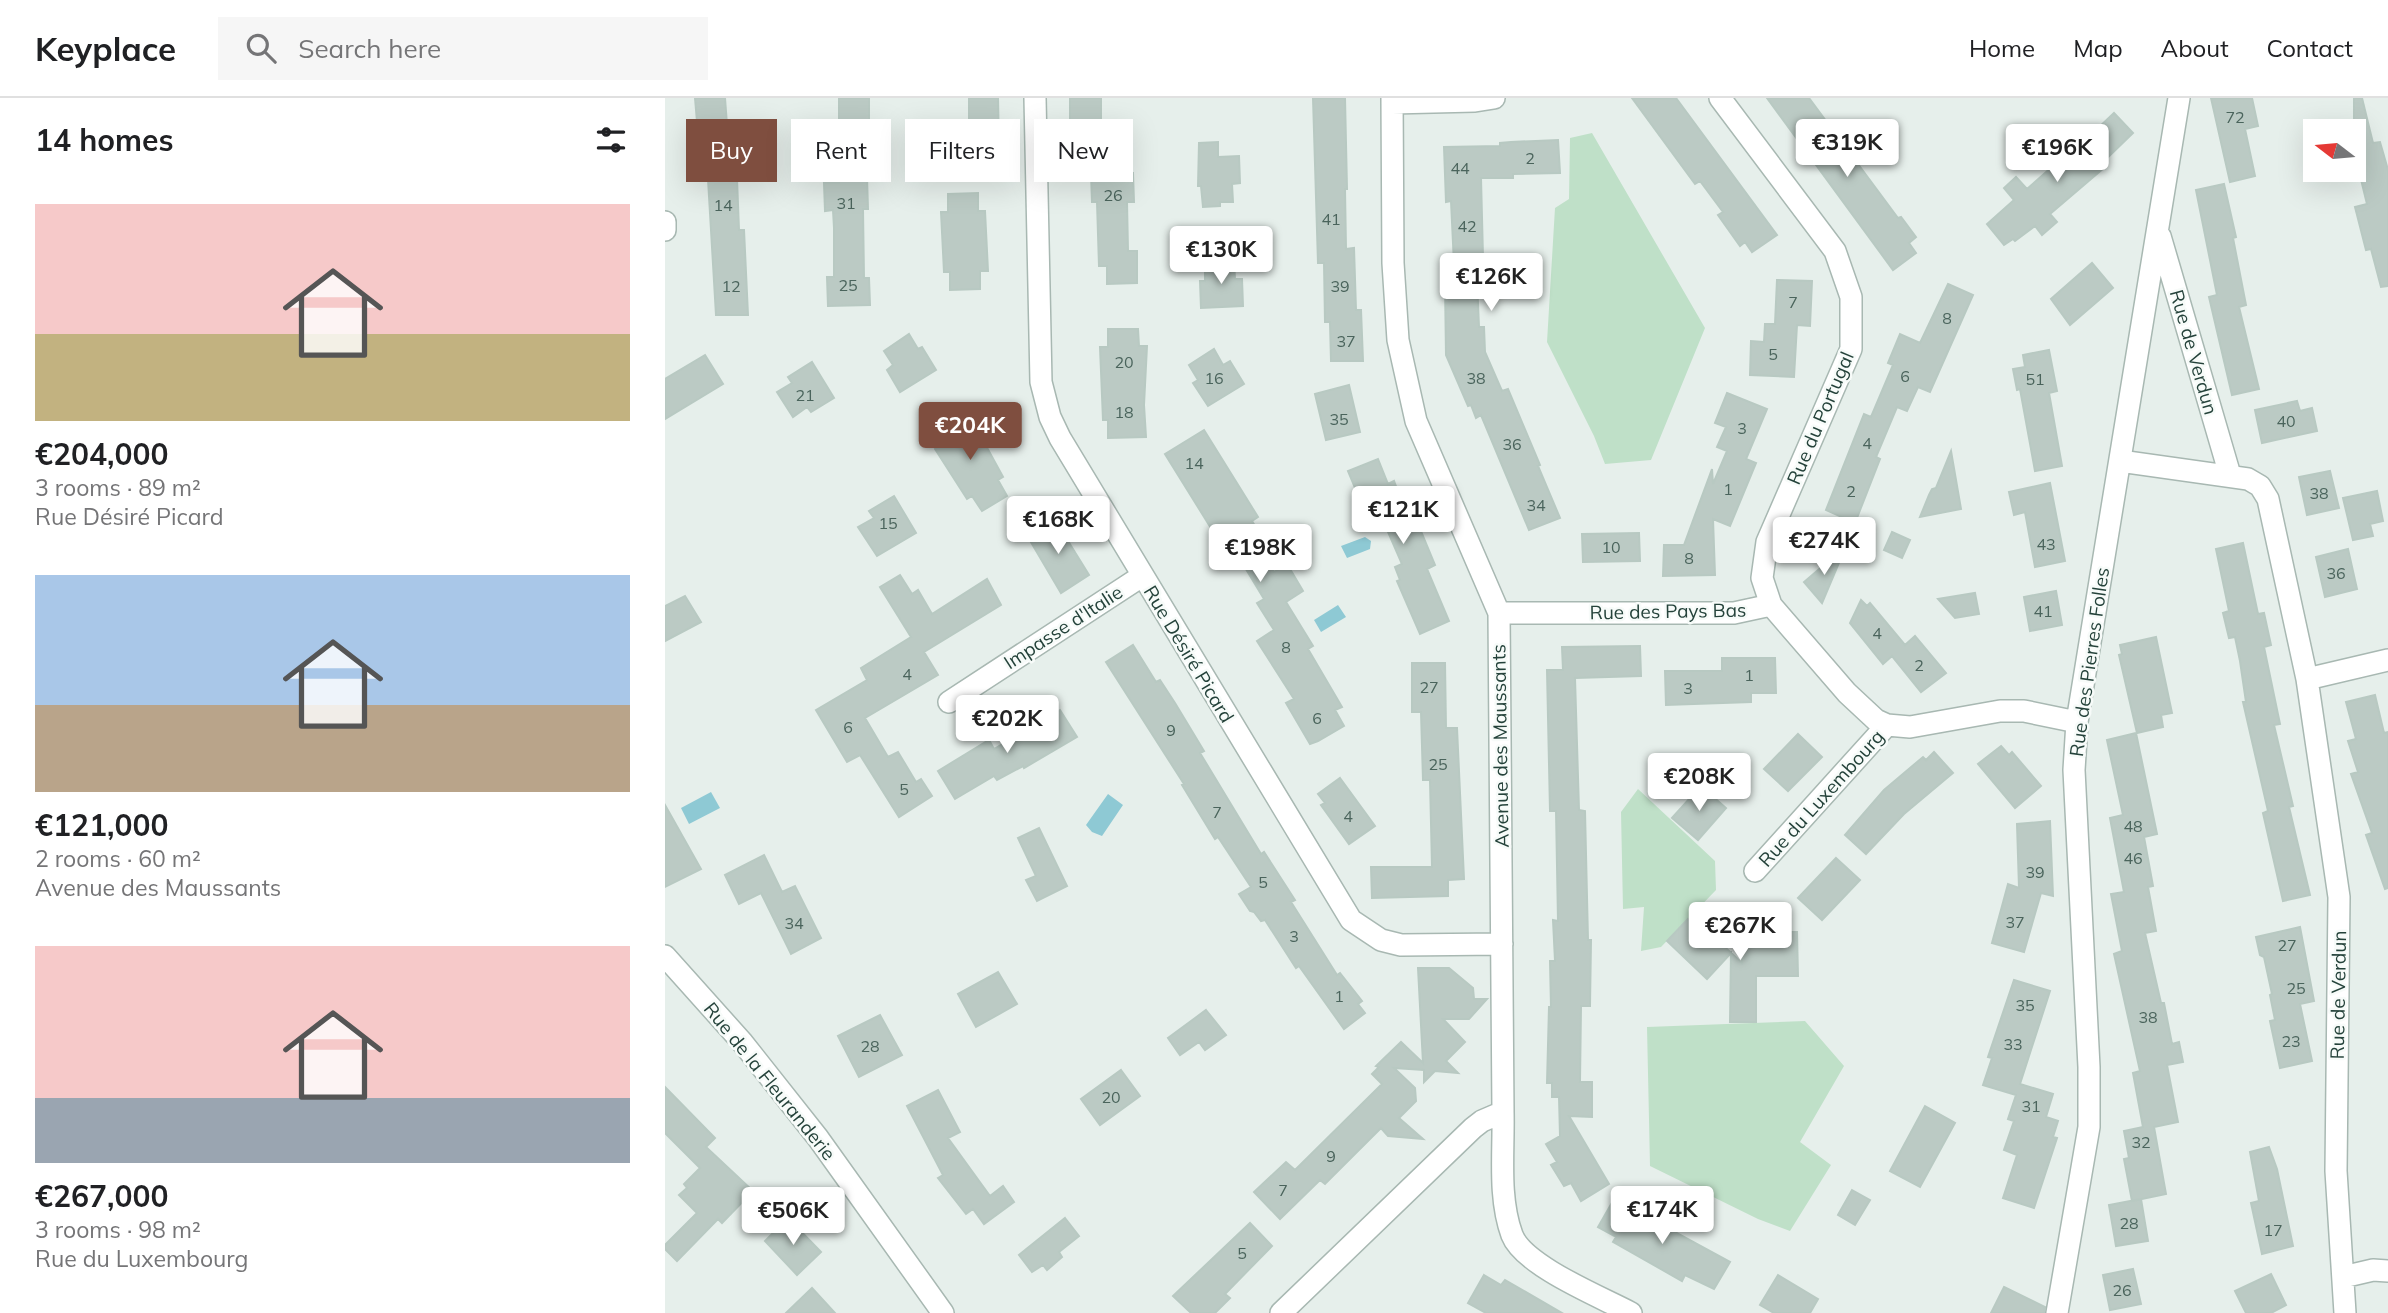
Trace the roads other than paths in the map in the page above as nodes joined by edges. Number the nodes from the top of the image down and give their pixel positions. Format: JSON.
{"nodes":[{"id":1,"x":1035,"y":98,"type":"edge"},
{"id":2,"x":1495,"y":98,"type":"edge"},
{"id":3,"x":1720,"y":98,"type":"edge"},
{"id":4,"x":2179,"y":98,"type":"edge"},
{"id":5,"x":1392,"y":100,"type":"edge"},
{"id":6,"x":665,"y":222,"type":"edge"},
{"id":7,"x":2157,"y":229,"type":"junction"},
{"id":8,"x":665,"y":230,"type":"edge"},
{"id":9,"x":2120,"y":461,"type":"junction"},
{"id":10,"x":2230,"y":475,"type":"junction"},
{"id":11,"x":1142,"y":576,"type":"junction"},
{"id":12,"x":1771,"y":605,"type":"junction"},
{"id":13,"x":1499,"y":613,"type":"junction"},
{"id":14,"x":2388,"y":660,"type":"edge"},
{"id":15,"x":2307,"y":679,"type":"junction"},
{"id":16,"x":949,"y":702,"type":"dead end"},
{"id":17,"x":2077,"y":722,"type":"junction"},
{"id":18,"x":1887,"y":725,"type":"junction"},
{"id":19,"x":1755,"y":871,"type":"dead end"},
{"id":20,"x":1502,"y":944,"type":"junction"},
{"id":21,"x":665,"y":956,"type":"edge"},
{"id":22,"x":1503,"y":1112,"type":"junction"},
{"id":23,"x":2388,"y":1271,"type":"edge"},
{"id":24,"x":2343,"y":1277,"type":"junction"},
{"id":25,"x":943,"y":1313,"type":"edge"},
{"id":26,"x":1281,"y":1313,"type":"edge"},
{"id":27,"x":1631,"y":1313,"type":"edge"},
{"id":28,"x":2057,"y":1313,"type":"edge"},
{"id":29,"x":2345,"y":1313,"type":"edge"}],
"edges":[{"from":1,"to":11,"type":"street","name":"Rue Désiré Picard"},
{"from":2,"to":5,"type":"street"},
{"from":3,"to":12,"type":"street","name":"Rue du Portugal"},
{"from":4,"to":7,"type":"street","name":"Rue des Pierres Folles"},
{"from":5,"to":13,"type":"street","name":"Avenue des Maussants"},
{"from":6,"to":8,"type":"street"},
{"from":7,"to":9,"type":"street","name":"Rue des Pierres Folles"},
{"from":7,"to":10,"type":"street","name":"Rue de Verdun"},
{"from":9,"to":10,"type":"street","name":"Rue de Verdun"},
{"from":9,"to":17,"type":"street","name":"Rue des Pierres Folles"},
{"from":10,"to":15,"type":"street","name":"Rue de Verdun"},
{"from":11,"to":16,"type":"street","name":"Impasse d'Italie"},
{"from":11,"to":20,"type":"street","name":"Rue Désiré Picard"},
{"from":12,"to":13,"type":"street","name":"Rue des Pays Bas"},
{"from":12,"to":18,"type":"street","name":"Rue des Pays Bas"},
{"from":13,"to":20,"type":"street","name":"Avenue des Maussants"},
{"from":14,"to":15,"type":"street"},
{"from":15,"to":24,"type":"street","name":"Rue de Verdun"},
{"from":17,"to":18,"type":"street"},
{"from":17,"to":28,"type":"street","name":"Rue des Pierres Folles"},
{"from":18,"to":19,"type":"street","name":"Rue du Luxembourg"},
{"from":20,"to":22,"type":"street","name":"Avenue des Maussants"},
{"from":21,"to":25,"type":"street","name":"Rue de la Fleuranderie"},
{"from":22,"to":26,"type":"street"},
{"from":22,"to":27,"type":"street","name":"Avenue des Maussants"},
{"from":23,"to":24,"type":"street"},
{"from":24,"to":29,"type":"street","name":"Rue de Verdun"}]}
